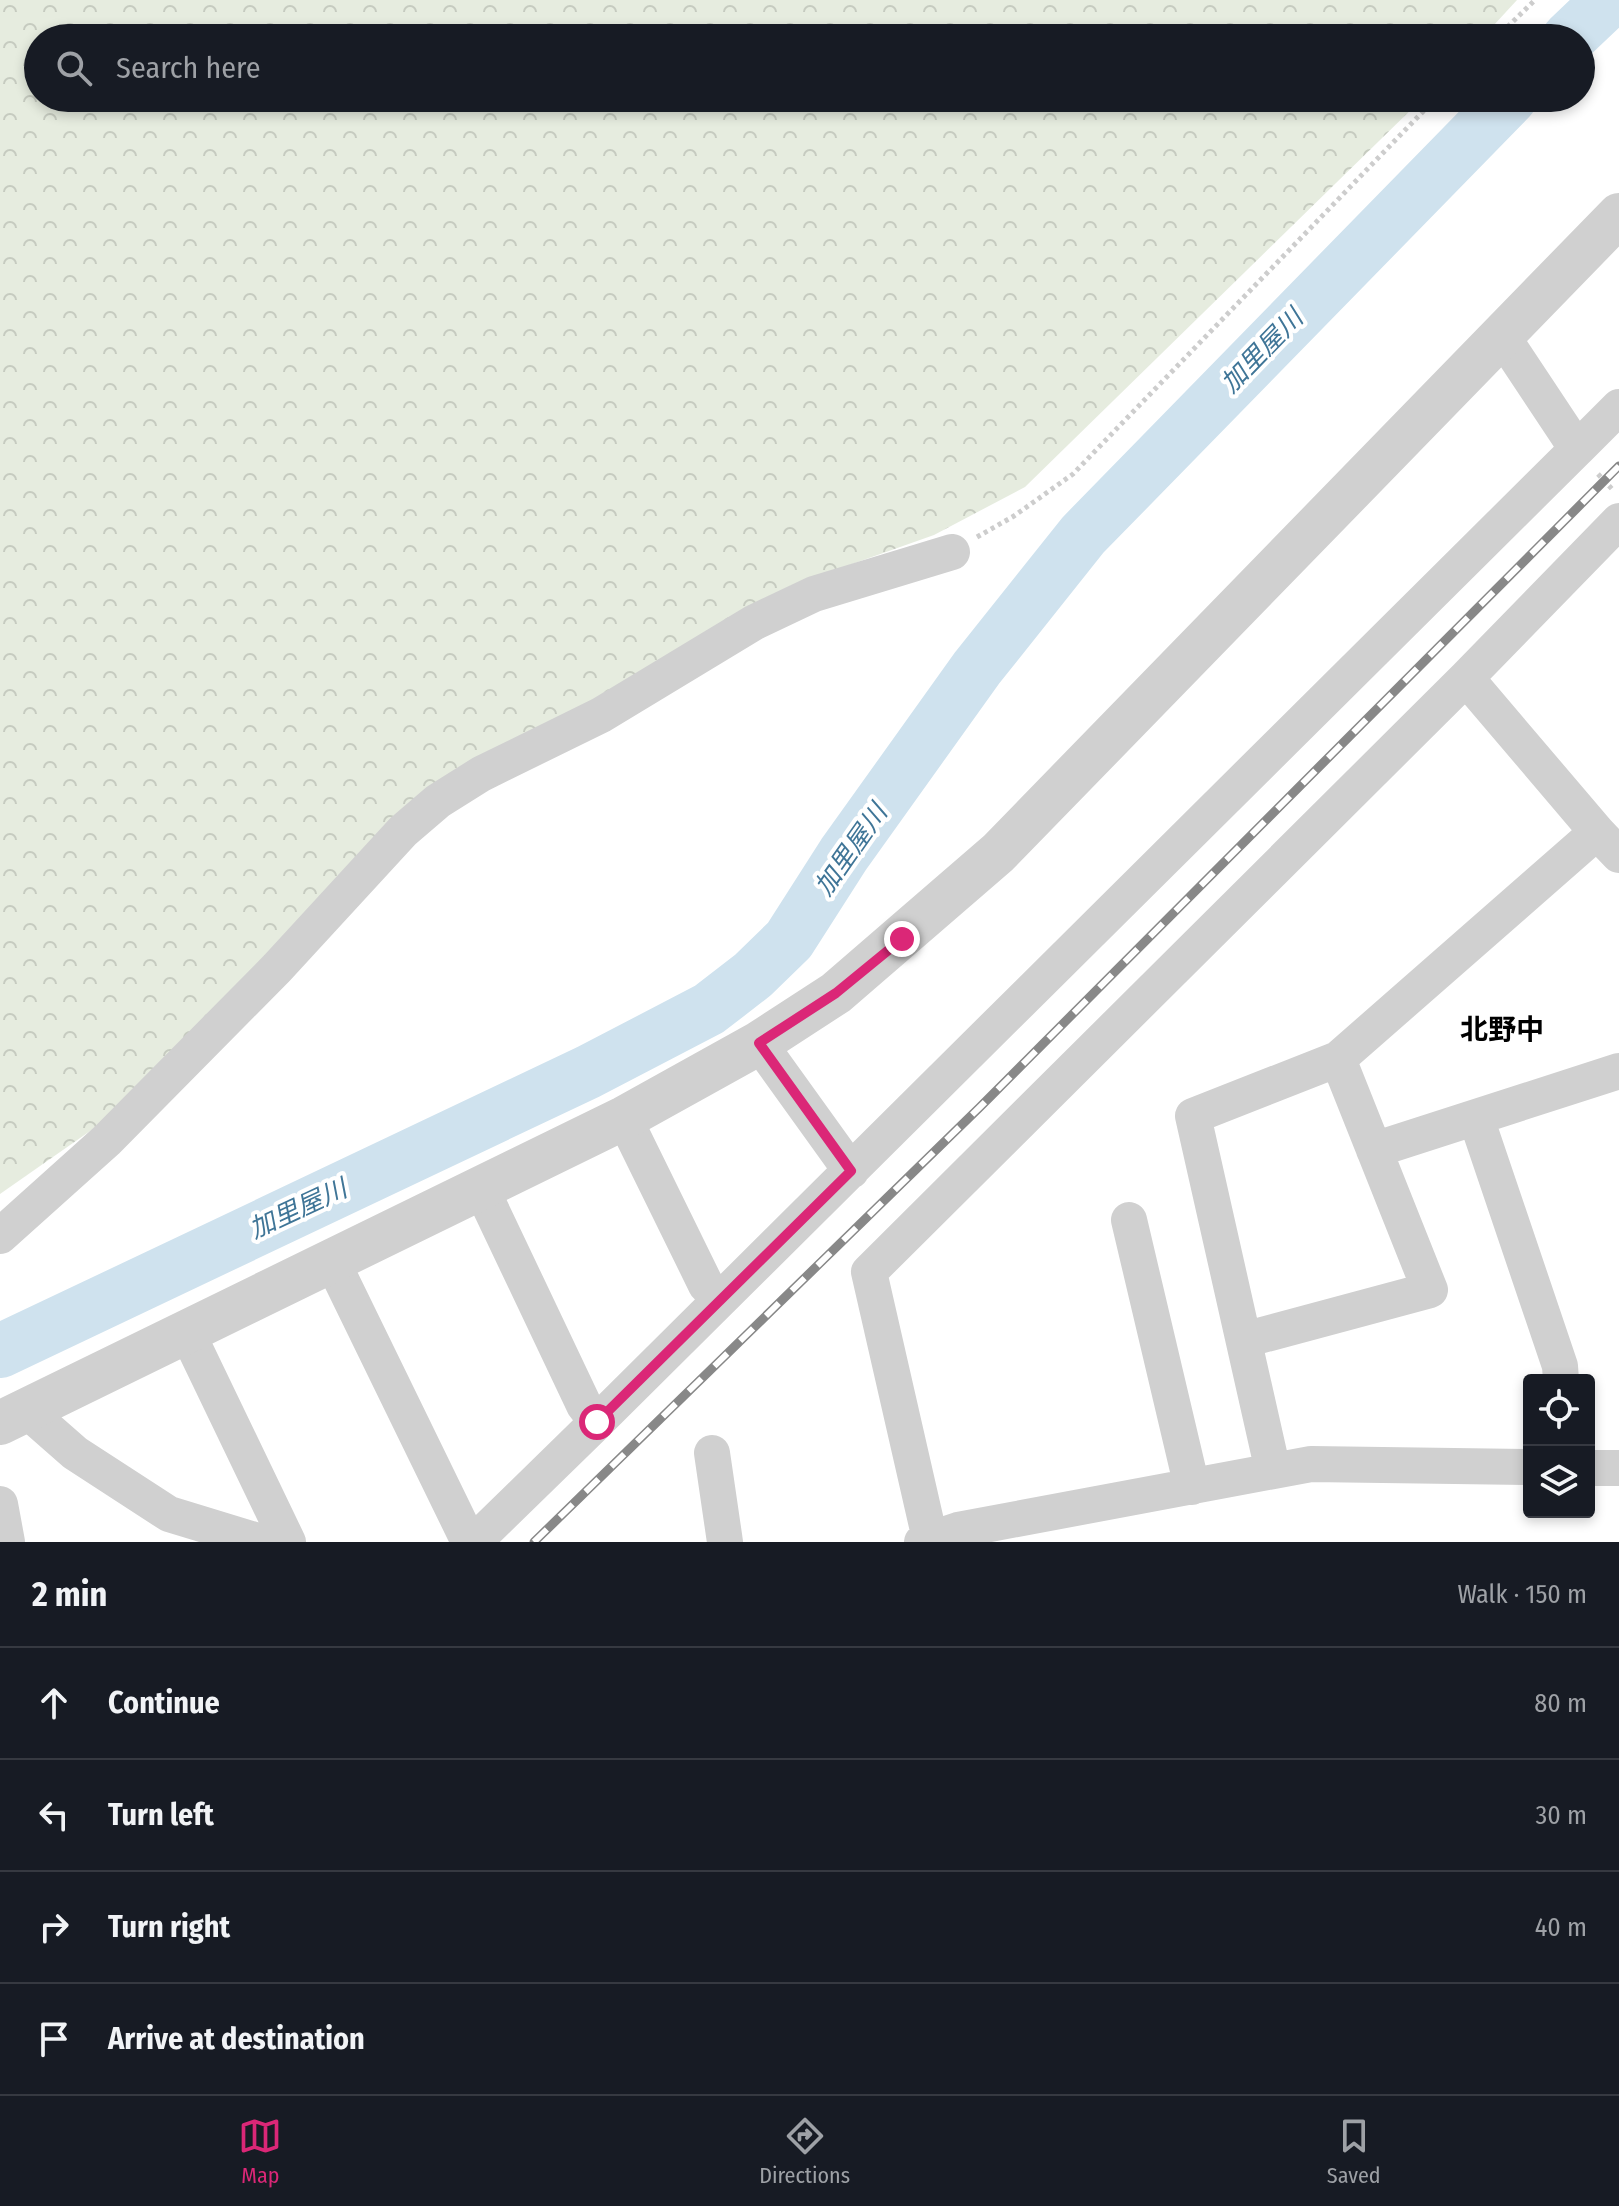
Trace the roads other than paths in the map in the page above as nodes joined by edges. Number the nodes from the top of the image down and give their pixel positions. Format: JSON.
{"nodes":[{"id":1,"x":1619,"y":215,"type":"edge"},
{"id":2,"x":1502,"y":336,"type":"junction"},
{"id":3,"x":1619,"y":407,"type":"edge"},
{"id":4,"x":1577,"y":449,"type":"junction"},
{"id":5,"x":1619,"y":521,"type":"edge"},
{"id":6,"x":952,"y":552,"type":"road end"},
{"id":7,"x":1466,"y":678,"type":"junction"},
{"id":8,"x":1608,"y":844,"type":"edge"},
{"id":9,"x":759,"y":1043,"type":"junction"},
{"id":10,"x":1338,"y":1059,"type":"junction"},
{"id":11,"x":1618,"y":1075,"type":"edge"},
{"id":12,"x":624,"y":1118,"type":"junction"},
{"id":13,"x":1476,"y":1118,"type":"junction"},
{"id":14,"x":1374,"y":1150,"type":"junction"},
{"id":15,"x":851,"y":1171,"type":"junction"},
{"id":16,"x":481,"y":1188,"type":"junction"},
{"id":17,"x":1129,"y":1220,"type":"dead end"},
{"id":18,"x":0,"y":1236,"type":"edge"},
{"id":19,"x":332,"y":1261,"type":"junction"},
{"id":20,"x":720,"y":1299,"type":"junction"},
{"id":21,"x":187,"y":1332,"type":"junction"},
{"id":22,"x":1244,"y":1340,"type":"junction"},
{"id":23,"x":1561,"y":1374,"type":"edge"},
{"id":24,"x":13,"y":1416,"type":"edge"},
{"id":25,"x":597,"y":1422,"type":"junction"},
{"id":26,"x":712,"y":1453,"type":"dead end"},
{"id":27,"x":1523,"y":1467,"type":"edge"},
{"id":28,"x":1595,"y":1468,"type":"edge"},
{"id":29,"x":1619,"y":1468,"type":"edge"},
{"id":30,"x":1273,"y":1471,"type":"junction"},
{"id":31,"x":1192,"y":1487,"type":"junction"},
{"id":32,"x":0,"y":1504,"type":"edge"},
{"id":33,"x":170,"y":1528,"type":"edge"},
{"id":34,"x":926,"y":1541,"type":"edge"},
{"id":35,"x":7,"y":1542,"type":"edge"},
{"id":36,"x":261,"y":1542,"type":"edge"},
{"id":37,"x":288,"y":1542,"type":"edge"},
{"id":38,"x":471,"y":1542,"type":"edge"},
{"id":39,"x":725,"y":1542,"type":"edge"}],
"edges":[{"from":1,"to":2,"type":"street"},
{"from":2,"to":4,"type":"street"},
{"from":2,"to":9,"type":"street"},
{"from":3,"to":4,"type":"street"},
{"from":4,"to":15,"type":"street"},
{"from":5,"to":7,"type":"street"},
{"from":6,"to":18,"type":"street"},
{"from":7,"to":8,"type":"street"},
{"from":7,"to":34,"type":"street"},
{"from":8,"to":10,"type":"street"},
{"from":9,"to":12,"type":"street"},
{"from":9,"to":15,"type":"street"},
{"from":10,"to":14,"type":"street"},
{"from":10,"to":22,"type":"street"},
{"from":11,"to":13,"type":"street"},
{"from":12,"to":16,"type":"street"},
{"from":12,"to":20,"type":"street"},
{"from":13,"to":14,"type":"street"},
{"from":13,"to":23,"type":"street"},
{"from":14,"to":22,"type":"street"},
{"from":15,"to":20,"type":"street"},
{"from":16,"to":19,"type":"street"},
{"from":16,"to":25,"type":"street"},
{"from":17,"to":31,"type":"street"},
{"from":19,"to":21,"type":"street"},
{"from":19,"to":38,"type":"street"},
{"from":20,"to":25,"type":"street"},
{"from":21,"to":24,"type":"street"},
{"from":21,"to":37,"type":"street"},
{"from":22,"to":30,"type":"street"},
{"from":24,"to":33,"type":"street"},
{"from":25,"to":38,"type":"street"},
{"from":26,"to":39,"type":"street"},
{"from":27,"to":30,"type":"street"},
{"from":28,"to":29,"type":"street"},
{"from":30,"to":31,"type":"street"},
{"from":31,"to":34,"type":"street"},
{"from":32,"to":35,"type":"street"},
{"from":33,"to":36,"type":"street"}]}
